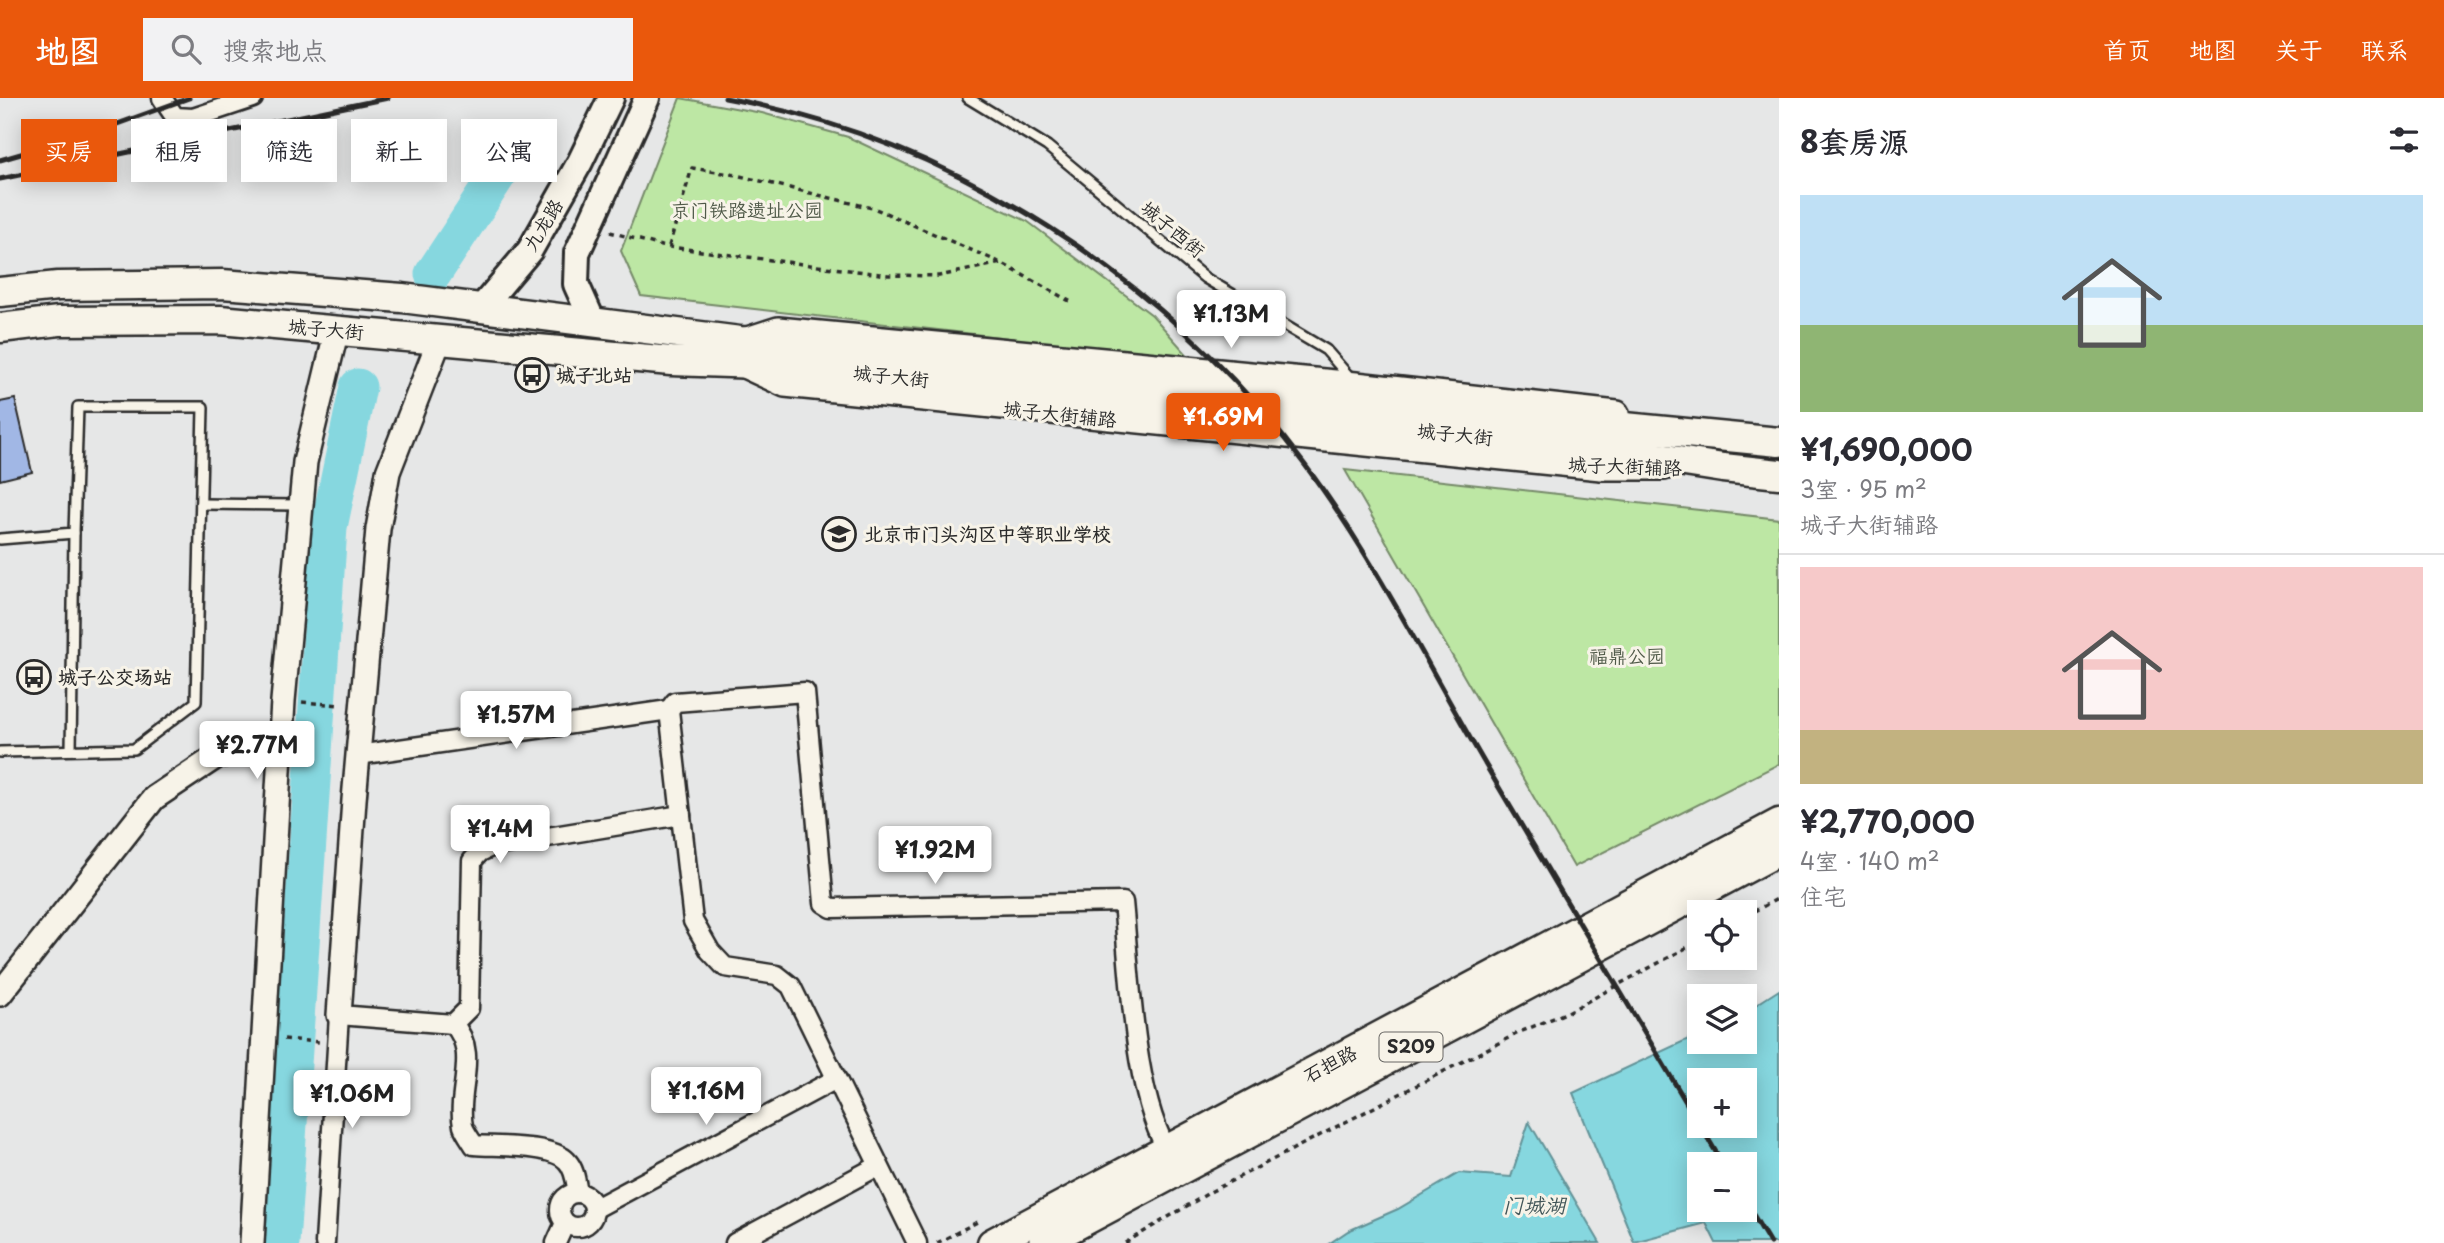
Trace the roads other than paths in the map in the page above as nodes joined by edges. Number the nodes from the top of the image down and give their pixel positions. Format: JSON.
{"nodes":[{"id":1,"x":162,"y":98,"type":"edge"},
{"id":2,"x":253,"y":98,"type":"edge"},
{"id":3,"x":611,"y":98,"type":"edge"},
{"id":4,"x":647,"y":98,"type":"edge"},
{"id":5,"x":968,"y":98,"type":"edge"},
{"id":6,"x":0,"y":292,"type":"edge"},
{"id":7,"x":482,"y":307,"type":"junction"},
{"id":8,"x":593,"y":322,"type":"junction"},
{"id":9,"x":0,"y":328,"type":"edge"},
{"id":10,"x":337,"y":329,"type":"junction"},
{"id":11,"x":439,"y":341,"type":"junction"},
{"id":12,"x":739,"y":352,"type":"junction"},
{"id":13,"x":1356,"y":384,"type":"junction"},
{"id":14,"x":1722,"y":438,"type":"junction"},
{"id":15,"x":1779,"y":442,"type":"edge"},
{"id":16,"x":1779,"y":474,"type":"edge"},
{"id":17,"x":201,"y":504,"type":"junction"},
{"id":18,"x":301,"y":505,"type":"junction"},
{"id":19,"x":74,"y":533,"type":"junction"},
{"id":20,"x":0,"y":539,"type":"edge"},
{"id":21,"x":669,"y":710,"type":"junction"},
{"id":22,"x":281,"y":743,"type":"junction"},
{"id":23,"x":71,"y":750,"type":"junction"},
{"id":24,"x":0,"y":752,"type":"edge"},
{"id":25,"x":358,"y":755,"type":"junction"},
{"id":26,"x":681,"y":815,"type":"junction"},
{"id":27,"x":1779,"y":823,"type":"edge"},
{"id":28,"x":1779,"y":851,"type":"edge"},
{"id":29,"x":0,"y":995,"type":"edge"},
{"id":30,"x":340,"y":1015,"type":"junction"},
{"id":31,"x":453,"y":1024,"type":"junction"},
{"id":32,"x":836,"y":1079,"type":"junction"},
{"id":33,"x":1173,"y":1159,"type":"junction"},
{"id":34,"x":878,"y":1166,"type":"junction"},
{"id":35,"x":578,"y":1193,"type":"junction"},
{"id":36,"x":594,"y":1209,"type":"junction"},
{"id":37,"x":565,"y":1223,"type":"junction"},
{"id":38,"x":252,"y":1243,"type":"edge"},
{"id":39,"x":325,"y":1243,"type":"edge"},
{"id":40,"x":556,"y":1243,"type":"edge"},
{"id":41,"x":735,"y":1243,"type":"edge"},
{"id":42,"x":917,"y":1243,"type":"edge"},
{"id":43,"x":992,"y":1243,"type":"edge"},
{"id":44,"x":1043,"y":1243,"type":"edge"}],
"edges":[{"from":1,"to":2,"type":"street"},
{"from":3,"to":7,"type":"main road","name":"九龙路"},
{"from":4,"to":8,"type":"main road"},
{"from":5,"to":13,"type":"lane","name":"城子西街"},
{"from":6,"to":7,"type":"main road","name":"城子大街"},
{"from":7,"to":8,"type":"main road","name":"城子大街"},
{"from":8,"to":12,"type":"main road","name":"城子大街"},
{"from":9,"to":10,"type":"main road","name":"城子大街"},
{"from":10,"to":11,"type":"main road","name":"城子大街"},
{"from":10,"to":18,"type":"street"},
{"from":11,"to":12,"type":"main road","name":"城子大街"},
{"from":11,"to":25,"type":"street"},
{"from":12,"to":13,"type":"street","name":"城子大街辅路"},
{"from":12,"to":14,"type":"main road","name":"城子大街"},
{"from":12,"to":16,"type":"main road","name":"城子大街"},
{"from":13,"to":14,"type":"street","name":"城子大街辅路"},
{"from":14,"to":15,"type":"main road","name":"城子大街"},
{"from":17,"to":18,"type":"lane"},
{"from":17,"to":19,"type":"lane"},
{"from":17,"to":23,"type":"lane"},
{"from":18,"to":22,"type":"street"},
{"from":19,"to":20,"type":"lane"},
{"from":19,"to":23,"type":"lane"},
{"from":21,"to":25,"type":"street"},
{"from":21,"to":26,"type":"street"},
{"from":21,"to":33,"type":"street"},
{"from":22,"to":29,"type":"street"},
{"from":22,"to":38,"type":"street"},
{"from":23,"to":24,"type":"lane"},
{"from":25,"to":30,"type":"street"},
{"from":26,"to":31,"type":"street"},
{"from":26,"to":32,"type":"street"},
{"from":27,"to":33,"type":"main road","name":"石担路","number":"S209"},
{"from":28,"to":33,"type":"main road","name":"石担路","number":"S209"},
{"from":30,"to":31,"type":"street"},
{"from":30,"to":39,"type":"street"},
{"from":31,"to":35,"type":"street"},
{"from":32,"to":34,"type":"street"},
{"from":32,"to":36,"type":"street"},
{"from":33,"to":43,"type":"main road","name":"石担路","number":"S209"},
{"from":33,"to":44,"type":"main road","name":"石担路","number":"S209"},
{"from":34,"to":41,"type":"street"},
{"from":34,"to":42,"type":"street"},
{"from":35,"to":36,"type":"street"},
{"from":35,"to":37,"type":"street"},
{"from":36,"to":37,"type":"street"},
{"from":37,"to":40,"type":"street"}]}
